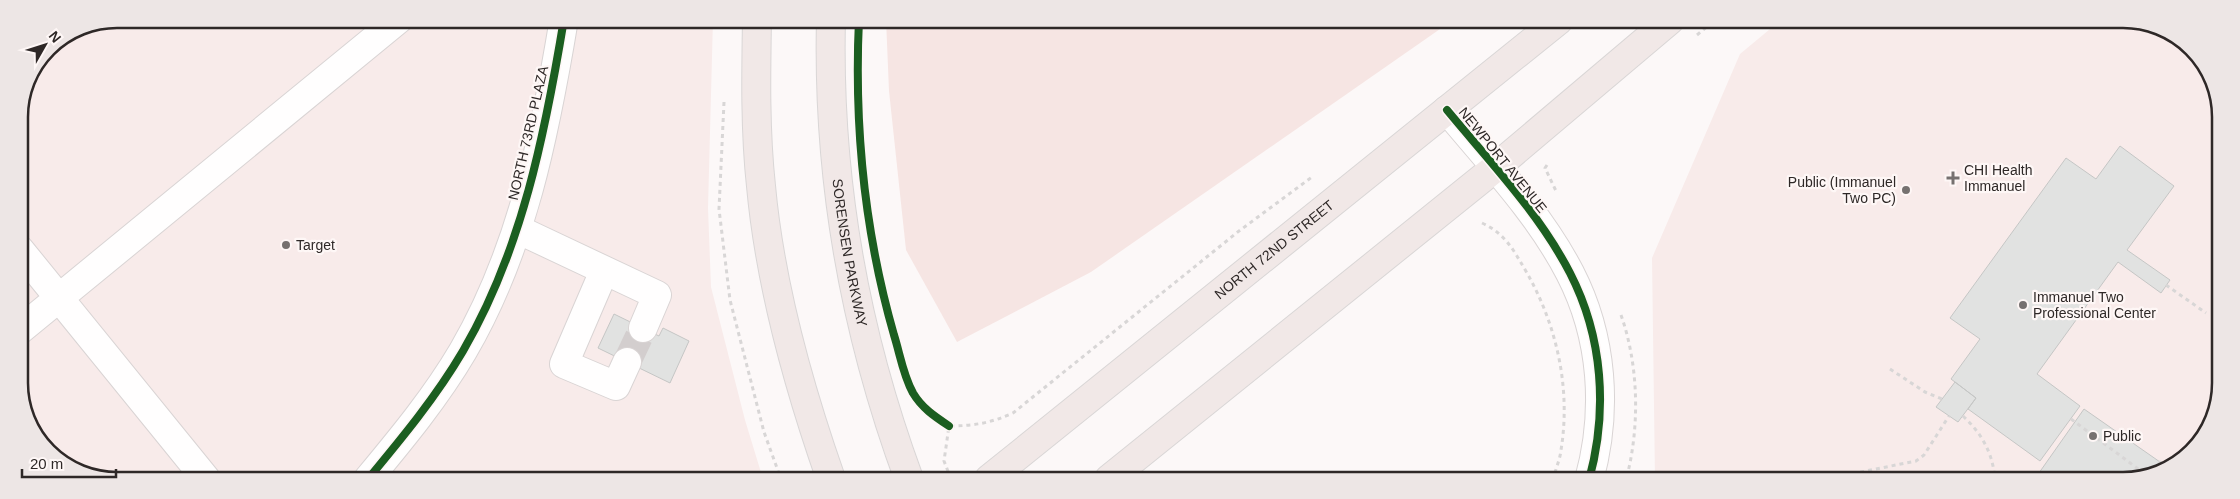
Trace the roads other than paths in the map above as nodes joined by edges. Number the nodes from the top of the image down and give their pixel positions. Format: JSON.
{"nodes":[{"id":1,"x":388,"y":28,"type":"edge"},
{"id":2,"x":562,"y":28,"type":"edge"},
{"id":3,"x":757,"y":28,"type":"edge"},
{"id":4,"x":831,"y":28,"type":"edge"},
{"id":5,"x":1549,"y":28,"type":"edge"},
{"id":6,"x":1661,"y":28,"type":"edge"},
{"id":7,"x":1448,"y":110,"type":"junction"},
{"id":8,"x":1495,"y":168,"type":"junction"},
{"id":9,"x":516,"y":229,"type":"junction"},
{"id":10,"x":28,"y":260,"type":"edge"},
{"id":11,"x":604,"y":271,"type":"junction"},
{"id":12,"x":59,"y":299,"type":"junction"},
{"id":13,"x":28,"y":324,"type":"edge"},
{"id":14,"x":643,"y":328,"type":"tunnel mouth"},
{"id":15,"x":627,"y":362,"type":"tunnel mouth"},
{"id":16,"x":1591,"y":471,"type":"edge"},
{"id":17,"x":201,"y":472,"type":"edge"},
{"id":18,"x":374,"y":472,"type":"edge"},
{"id":19,"x":829,"y":472,"type":"edge"},
{"id":20,"x":906,"y":472,"type":"edge"},
{"id":21,"x":998,"y":472,"type":"edge"},
{"id":22,"x":1118,"y":472,"type":"edge"}],
"edges":[{"from":1,"to":12,"type":"street"},
{"from":2,"to":9,"type":"street","name":"NORTH 73RD PLAZA"},
{"from":3,"to":19,"type":"main road"},
{"from":4,"to":20,"type":"main road","name":"SORENSEN PARKWAY"},
{"from":5,"to":7,"type":"main road","name":"NORTH 72ND STREET"},
{"from":6,"to":8,"type":"main road"},
{"from":7,"to":8,"type":"street","name":"NEWPORT AVENUE"},
{"from":7,"to":21,"type":"main road","name":"NORTH 72ND STREET"},
{"from":8,"to":16,"type":"street","name":"NEWPORT AVENUE"},
{"from":8,"to":22,"type":"main road"},
{"from":9,"to":11,"type":"street"},
{"from":9,"to":18,"type":"street","name":"NORTH 73RD PLAZA"},
{"from":10,"to":12,"type":"street"},
{"from":11,"to":14,"type":"street"},
{"from":11,"to":15,"type":"street"},
{"from":12,"to":13,"type":"street"},
{"from":12,"to":17,"type":"street"}]}
